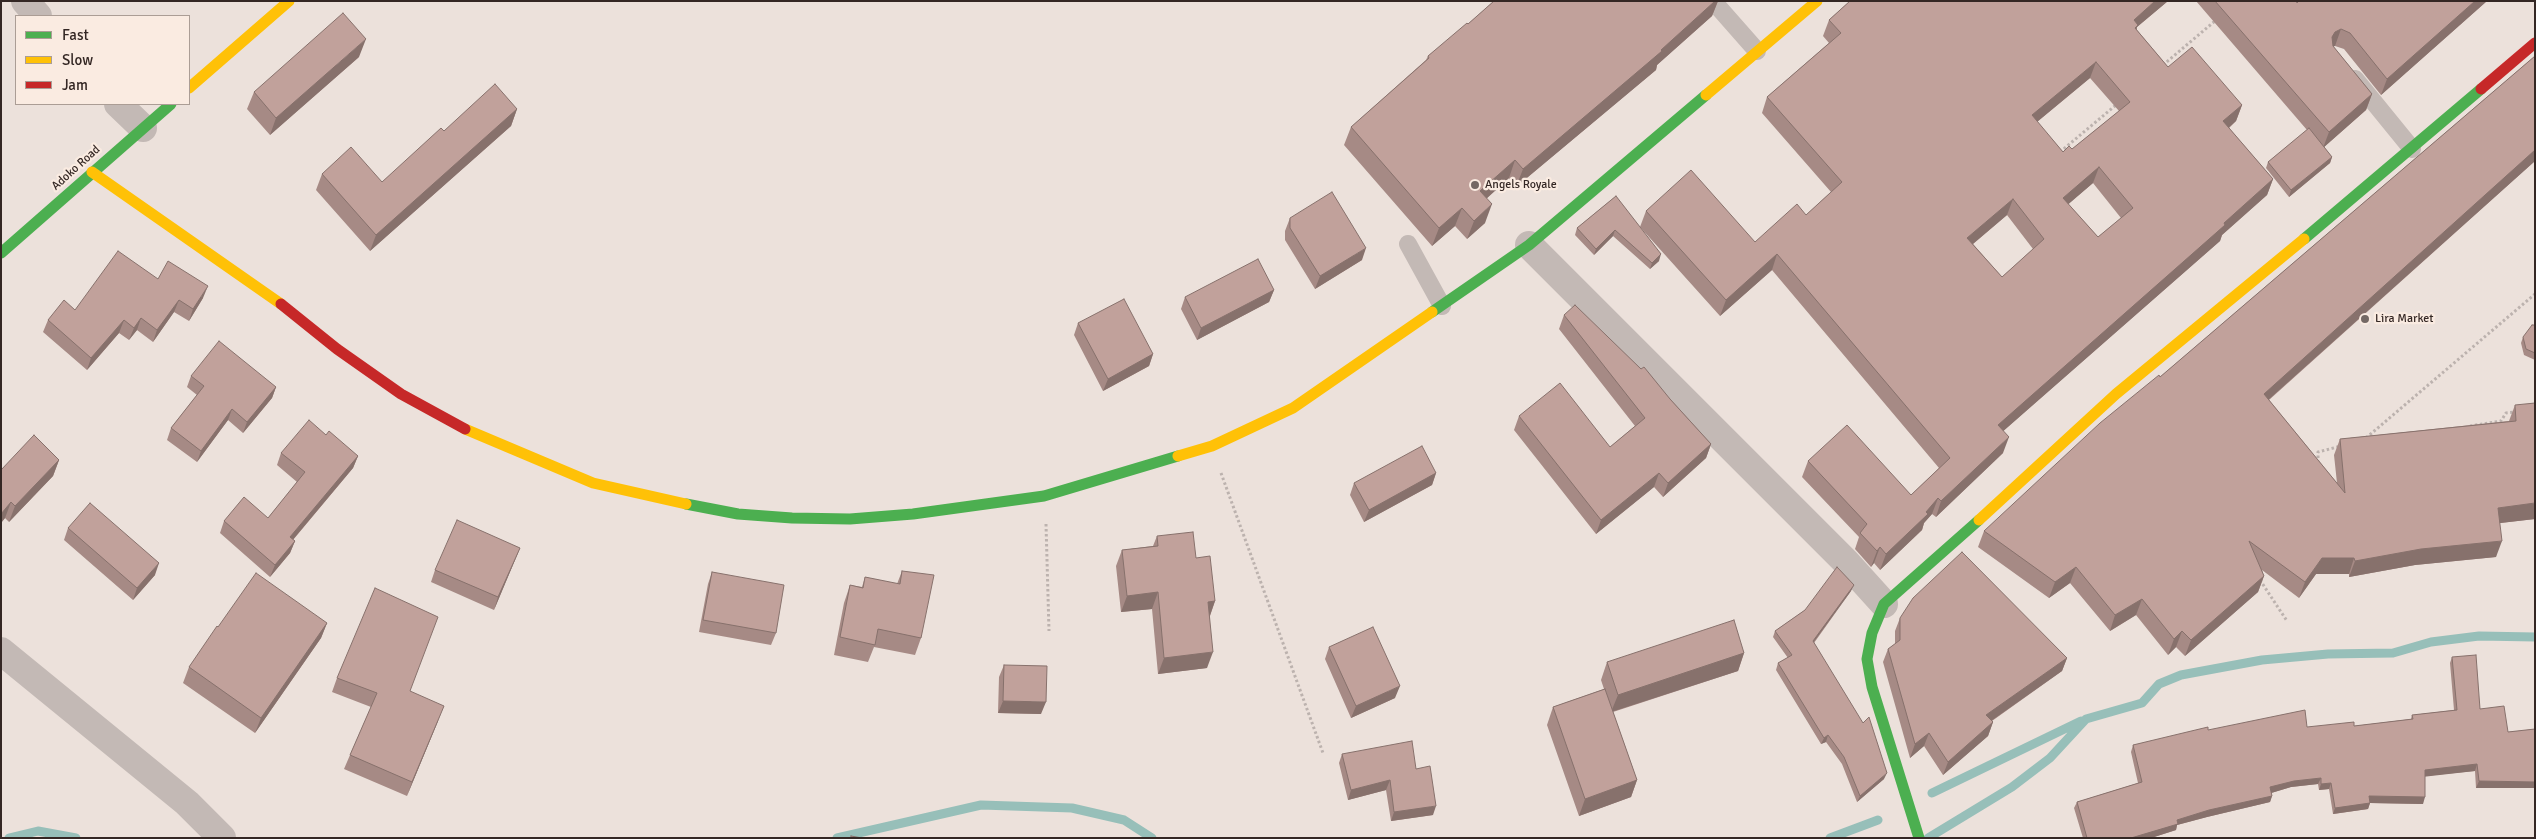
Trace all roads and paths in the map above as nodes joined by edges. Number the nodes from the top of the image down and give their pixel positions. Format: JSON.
{"nodes":[{"id":1,"x":26,"y":1,"type":"edge"},
{"id":2,"x":289,"y":1,"type":"edge"},
{"id":3,"x":1713,"y":1,"type":"edge"},
{"id":4,"x":1817,"y":1,"type":"edge"},
{"id":5,"x":37,"y":15,"type":"edge"},
{"id":6,"x":2216,"y":20,"type":"edge"},
{"id":7,"x":2535,"y":43,"type":"edge"},
{"id":8,"x":1757,"y":51,"type":"junction"},
{"id":9,"x":2342,"y":63,"type":"edge"},
{"id":10,"x":2157,"y":70,"type":"edge"},
{"id":11,"x":190,"y":87,"type":"edge"},
{"id":12,"x":2120,"y":102,"type":"edge"},
{"id":13,"x":119,"y":105,"type":"edge"},
{"id":14,"x":169,"y":105,"type":"edge"},
{"id":15,"x":143,"y":128,"type":"junction"},
{"id":16,"x":2412,"y":149,"type":"junction"},
{"id":17,"x":2053,"y":158,"type":"edge"},
{"id":18,"x":92,"y":172,"type":"junction"},
{"id":19,"x":1408,"y":244,"type":"dead end"},
{"id":20,"x":1529,"y":245,"type":"junction"},
{"id":21,"x":1,"y":253,"type":"edge"},
{"id":22,"x":2535,"y":294,"type":"edge"},
{"id":23,"x":1442,"y":306,"type":"junction"},
{"id":24,"x":2525,"y":411,"type":"edge"},
{"id":25,"x":2461,"y":427,"type":"edge"},
{"id":26,"x":2372,"y":440,"type":"edge"},
{"id":27,"x":2345,"y":445,"type":"edge"},
{"id":28,"x":1212,"y":446,"type":"junction"},
{"id":29,"x":2317,"y":471,"type":"edge"},
{"id":30,"x":1044,"y":496,"type":"junction"},
{"id":31,"x":2254,"y":572,"type":"edge"},
{"id":32,"x":1884,"y":604,"type":"junction"},
{"id":33,"x":2287,"y":621,"type":"dead end"},
{"id":34,"x":1049,"y":631,"type":"dead end"},
{"id":35,"x":1,"y":650,"type":"edge"},
{"id":36,"x":1323,"y":754,"type":"dead end"},
{"id":37,"x":222,"y":838,"type":"edge"},
{"id":38,"x":1919,"y":838,"type":"edge"}],
"edges":[{"from":1,"to":5,"type":"street"},
{"from":2,"to":11,"type":"street"},
{"from":3,"to":8,"type":"lane"},
{"from":4,"to":8,"type":"street"},
{"from":6,"to":10,"type":"path"},
{"from":7,"to":16,"type":"street"},
{"from":8,"to":20,"type":"street"},
{"from":9,"to":16,"type":"lane"},
{"from":12,"to":17,"type":"path"},
{"from":13,"to":15,"type":"street"},
{"from":14,"to":15,"type":"street","name":"Adoko Road"},
{"from":15,"to":18,"type":"street","name":"Adoko Road"},
{"from":16,"to":32,"type":"street"},
{"from":18,"to":21,"type":"street","name":"Adoko Road"},
{"from":18,"to":30,"type":"street"},
{"from":19,"to":23,"type":"lane"},
{"from":20,"to":23,"type":"street"},
{"from":20,"to":32,"type":"street"},
{"from":22,"to":26,"type":"path"},
{"from":23,"to":28,"type":"street"},
{"from":24,"to":25,"type":"path"},
{"from":27,"to":29,"type":"path"},
{"from":28,"to":30,"type":"street"},
{"from":28,"to":36,"type":"path"},
{"from":30,"to":34,"type":"path"},
{"from":31,"to":33,"type":"path"},
{"from":32,"to":38,"type":"street"},
{"from":35,"to":37,"type":"street"}]}
